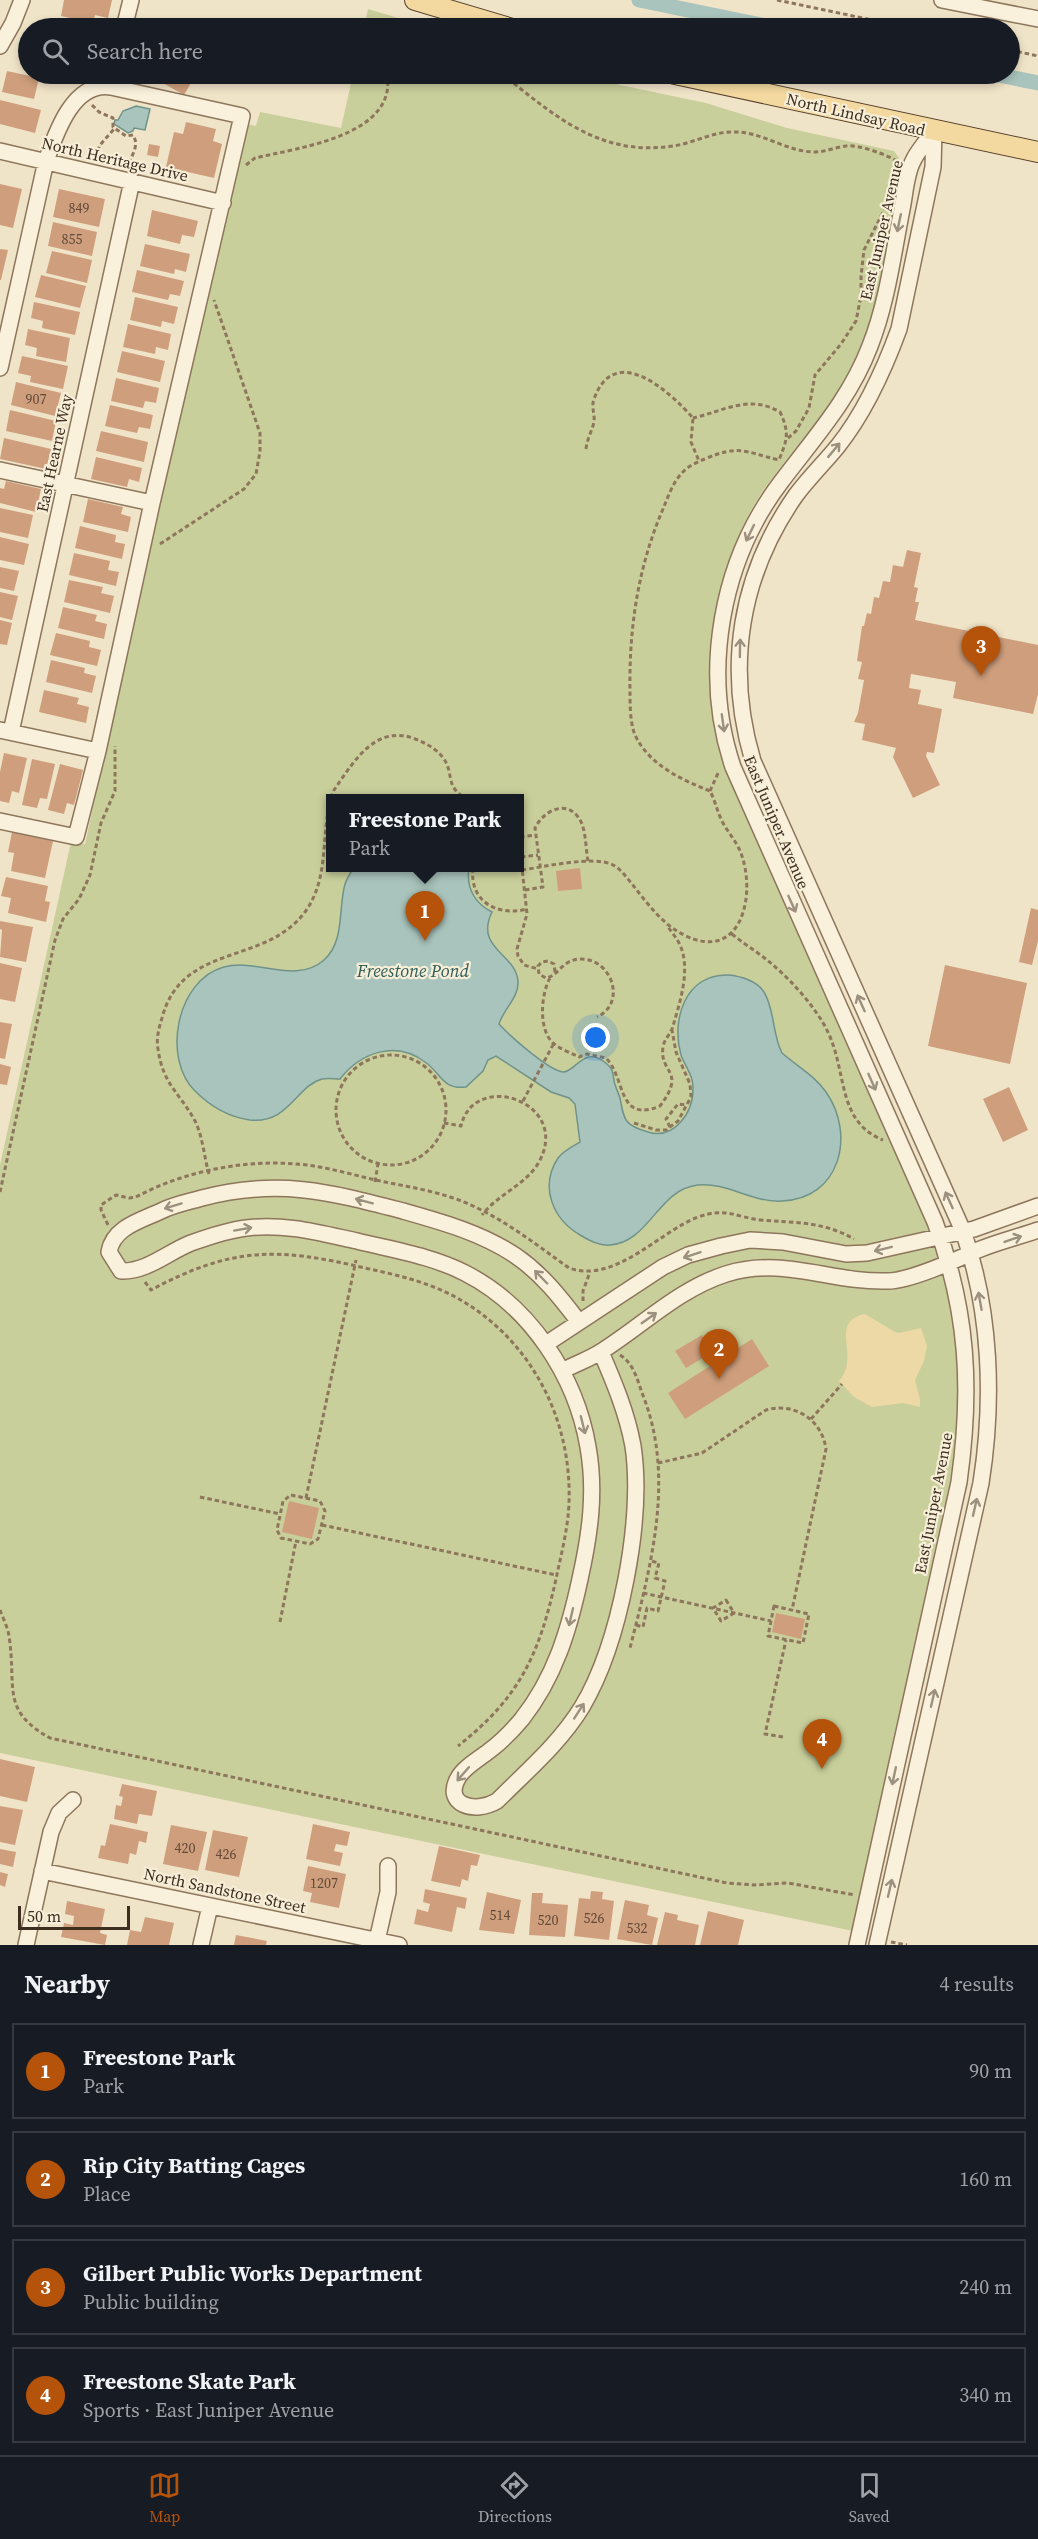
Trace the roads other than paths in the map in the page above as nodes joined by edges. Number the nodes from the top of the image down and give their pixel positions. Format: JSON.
{"nodes":[{"id":1,"x":22,"y":0,"type":"edge"},
{"id":2,"x":131,"y":0,"type":"edge"},
{"id":3,"x":415,"y":0,"type":"edge"},
{"id":4,"x":942,"y":0,"type":"edge"},
{"id":5,"x":126,"y":18,"type":"edge"},
{"id":6,"x":475,"y":18,"type":"edge"},
{"id":7,"x":1038,"y":19,"type":"edge"},
{"id":8,"x":0,"y":46,"type":"edge"},
{"id":9,"x":105,"y":84,"type":"edge"},
{"id":10,"x":127,"y":84,"type":"edge"},
{"id":11,"x":720,"y":84,"type":"edge"},
{"id":12,"x":934,"y":131,"type":"junction"},
{"id":13,"x":0,"y":151,"type":"edge"},
{"id":14,"x":1038,"y":152,"type":"edge"},
{"id":15,"x":46,"y":161,"type":"junction"},
{"id":16,"x":129,"y":180,"type":"junction"},
{"id":17,"x":223,"y":203,"type":"junction"},
{"id":18,"x":0,"y":368,"type":"edge"},
{"id":19,"x":0,"y":470,"type":"edge"},
{"id":20,"x":66,"y":484,"type":"junction"},
{"id":21,"x":152,"y":503,"type":"junction"},
{"id":22,"x":5,"y":731,"type":"edge"},
{"id":23,"x":98,"y":751,"type":"junction"},
{"id":24,"x":0,"y":821,"type":"edge"},
{"id":25,"x":1038,"y":1206,"type":"edge"},
{"id":26,"x":1038,"y":1230,"type":"edge"},
{"id":27,"x":963,"y":1231,"type":"junction"},
{"id":28,"x":940,"y":1236,"type":"junction"},
{"id":29,"x":970,"y":1254,"type":"junction"},
{"id":30,"x":949,"y":1263,"type":"junction"},
{"id":31,"x":584,"y":1318,"type":"junction"},
{"id":32,"x":546,"y":1344,"type":"junction"},
{"id":33,"x":601,"y":1352,"type":"junction"},
{"id":34,"x":562,"y":1371,"type":"junction"},
{"id":35,"x":73,"y":1800,"type":"dead end"},
{"id":36,"x":388,"y":1866,"type":"dead end"},
{"id":37,"x":42,"y":1871,"type":"junction"},
{"id":38,"x":210,"y":1905,"type":"junction"},
{"id":39,"x":858,"y":1939,"type":"edge"},
{"id":40,"x":878,"y":1941,"type":"edge"},
{"id":41,"x":377,"y":1943,"type":"edge"},
{"id":42,"x":26,"y":1945,"type":"edge"},
{"id":43,"x":201,"y":1945,"type":"edge"},
{"id":44,"x":399,"y":1945,"type":"edge"}],
"edges":[{"from":1,"to":8,"type":"street"},
{"from":2,"to":5,"type":"street"},
{"from":3,"to":6,"type":"main road"},
{"from":4,"to":7,"type":"street"},
{"from":9,"to":15,"type":"street"},
{"from":10,"to":17,"type":"street"},
{"from":11,"to":12,"type":"main road","name":"North Lindsay Road"},
{"from":12,"to":14,"type":"main road","name":"North Lindsay Road"},
{"from":27,"to":12,"type":"street","name":"East Juniper Avenue","one_way":true},
{"from":12,"to":28,"type":"street","name":"East Juniper Avenue","one_way":true},
{"from":13,"to":15,"type":"street","name":"North Heritage Drive"},
{"from":15,"to":16,"type":"street","name":"North Heritage Drive"},
{"from":15,"to":18,"type":"street"},
{"from":16,"to":17,"type":"street","name":"North Heritage Drive"},
{"from":16,"to":20,"type":"street","name":"East Hearne Way"},
{"from":17,"to":21,"type":"street"},
{"from":19,"to":20,"type":"street"},
{"from":20,"to":21,"type":"street"},
{"from":20,"to":22,"type":"street","name":"East Hearne Way"},
{"from":21,"to":23,"type":"street"},
{"from":22,"to":23,"type":"street"},
{"from":23,"to":24,"type":"street"},
{"from":25,"to":27,"type":"street"},
{"from":29,"to":26,"type":"street","one_way":true},
{"from":27,"to":28,"type":"street"},
{"from":27,"to":29,"type":"street","name":"East Juniper Avenue"},
{"from":28,"to":30,"type":"street","name":"East Juniper Avenue"},
{"from":28,"to":31,"type":"street","one_way":true},
{"from":29,"to":30,"type":"street"},
{"from":40,"to":29,"type":"street","name":"East Juniper Avenue","one_way":true},
{"from":33,"to":30,"type":"street","one_way":true},
{"from":30,"to":39,"type":"street","name":"East Juniper Avenue","one_way":true},
{"from":31,"to":32,"type":"street"},
{"from":31,"to":32,"type":"street","one_way":true},
{"from":32,"to":34,"type":"street"},
{"from":33,"to":34,"type":"street"},
{"from":34,"to":33,"type":"street","one_way":true},
{"from":35,"to":37,"type":"street"},
{"from":36,"to":41,"type":"street"},
{"from":37,"to":38,"type":"street","name":"North Sandstone Street"},
{"from":37,"to":42,"type":"street"},
{"from":38,"to":41,"type":"street","name":"North Sandstone Street"},
{"from":38,"to":43,"type":"street"},
{"from":39,"to":40,"type":"street"},
{"from":41,"to":44,"type":"street","name":"North Sandstone Street"}]}
